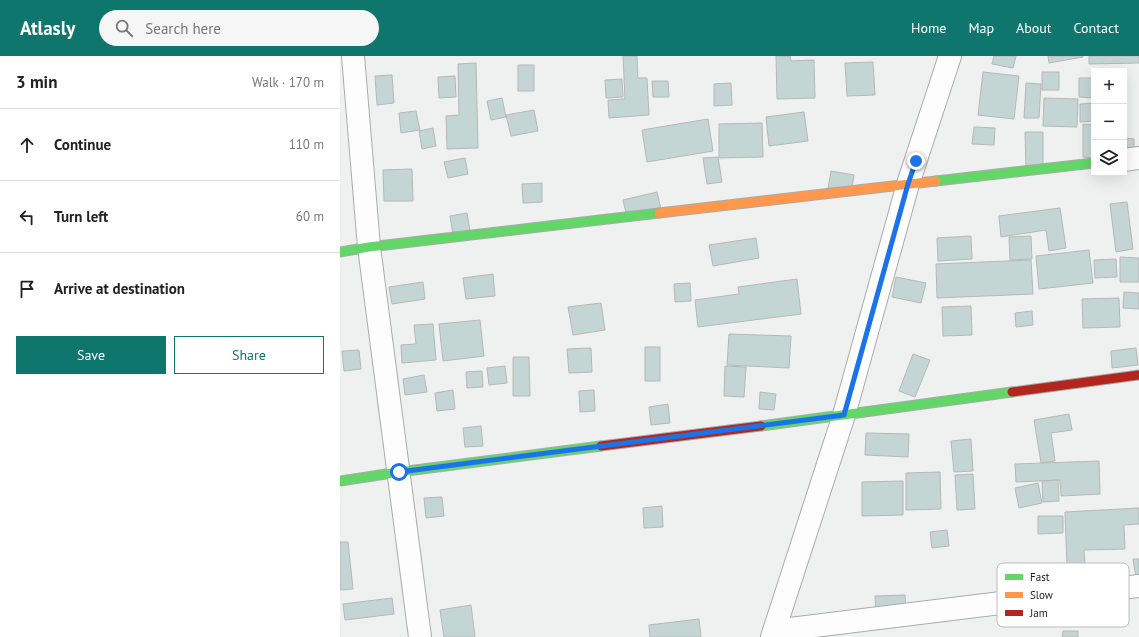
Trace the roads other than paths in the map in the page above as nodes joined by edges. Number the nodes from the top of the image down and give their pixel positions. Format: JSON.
{"nodes":[{"id":1,"x":353,"y":56,"type":"edge"},
{"id":2,"x":950,"y":56,"type":"edge"},
{"id":3,"x":1139,"y":158,"type":"edge"},
{"id":4,"x":1127,"y":160,"type":"edge"},
{"id":5,"x":1091,"y":163,"type":"edge"},
{"id":6,"x":908,"y":184,"type":"junction"},
{"id":7,"x":369,"y":247,"type":"junction"},
{"id":8,"x":340,"y":252,"type":"edge"},
{"id":9,"x":1139,"y":375,"type":"edge"},
{"id":10,"x":844,"y":415,"type":"junction"},
{"id":11,"x":399,"y":472,"type":"junction"},
{"id":12,"x":340,"y":481,"type":"edge"},
{"id":13,"x":1139,"y":586,"type":"edge"},
{"id":14,"x":1129,"y":587,"type":"edge"},
{"id":15,"x":997,"y":605,"type":"edge"},
{"id":16,"x":773,"y":634,"type":"edge"},
{"id":17,"x":420,"y":637,"type":"edge"}],
"edges":[{"from":1,"to":7,"type":"street"},
{"from":2,"to":6,"type":"street"},
{"from":3,"to":4,"type":"street"},
{"from":5,"to":6,"type":"street"},
{"from":6,"to":7,"type":"street"},
{"from":6,"to":10,"type":"street"},
{"from":7,"to":8,"type":"street"},
{"from":7,"to":11,"type":"street"},
{"from":9,"to":10,"type":"street"},
{"from":10,"to":11,"type":"street"},
{"from":10,"to":16,"type":"street"},
{"from":11,"to":12,"type":"street"},
{"from":11,"to":17,"type":"street"},
{"from":13,"to":14,"type":"street"},
{"from":15,"to":16,"type":"street"}]}
